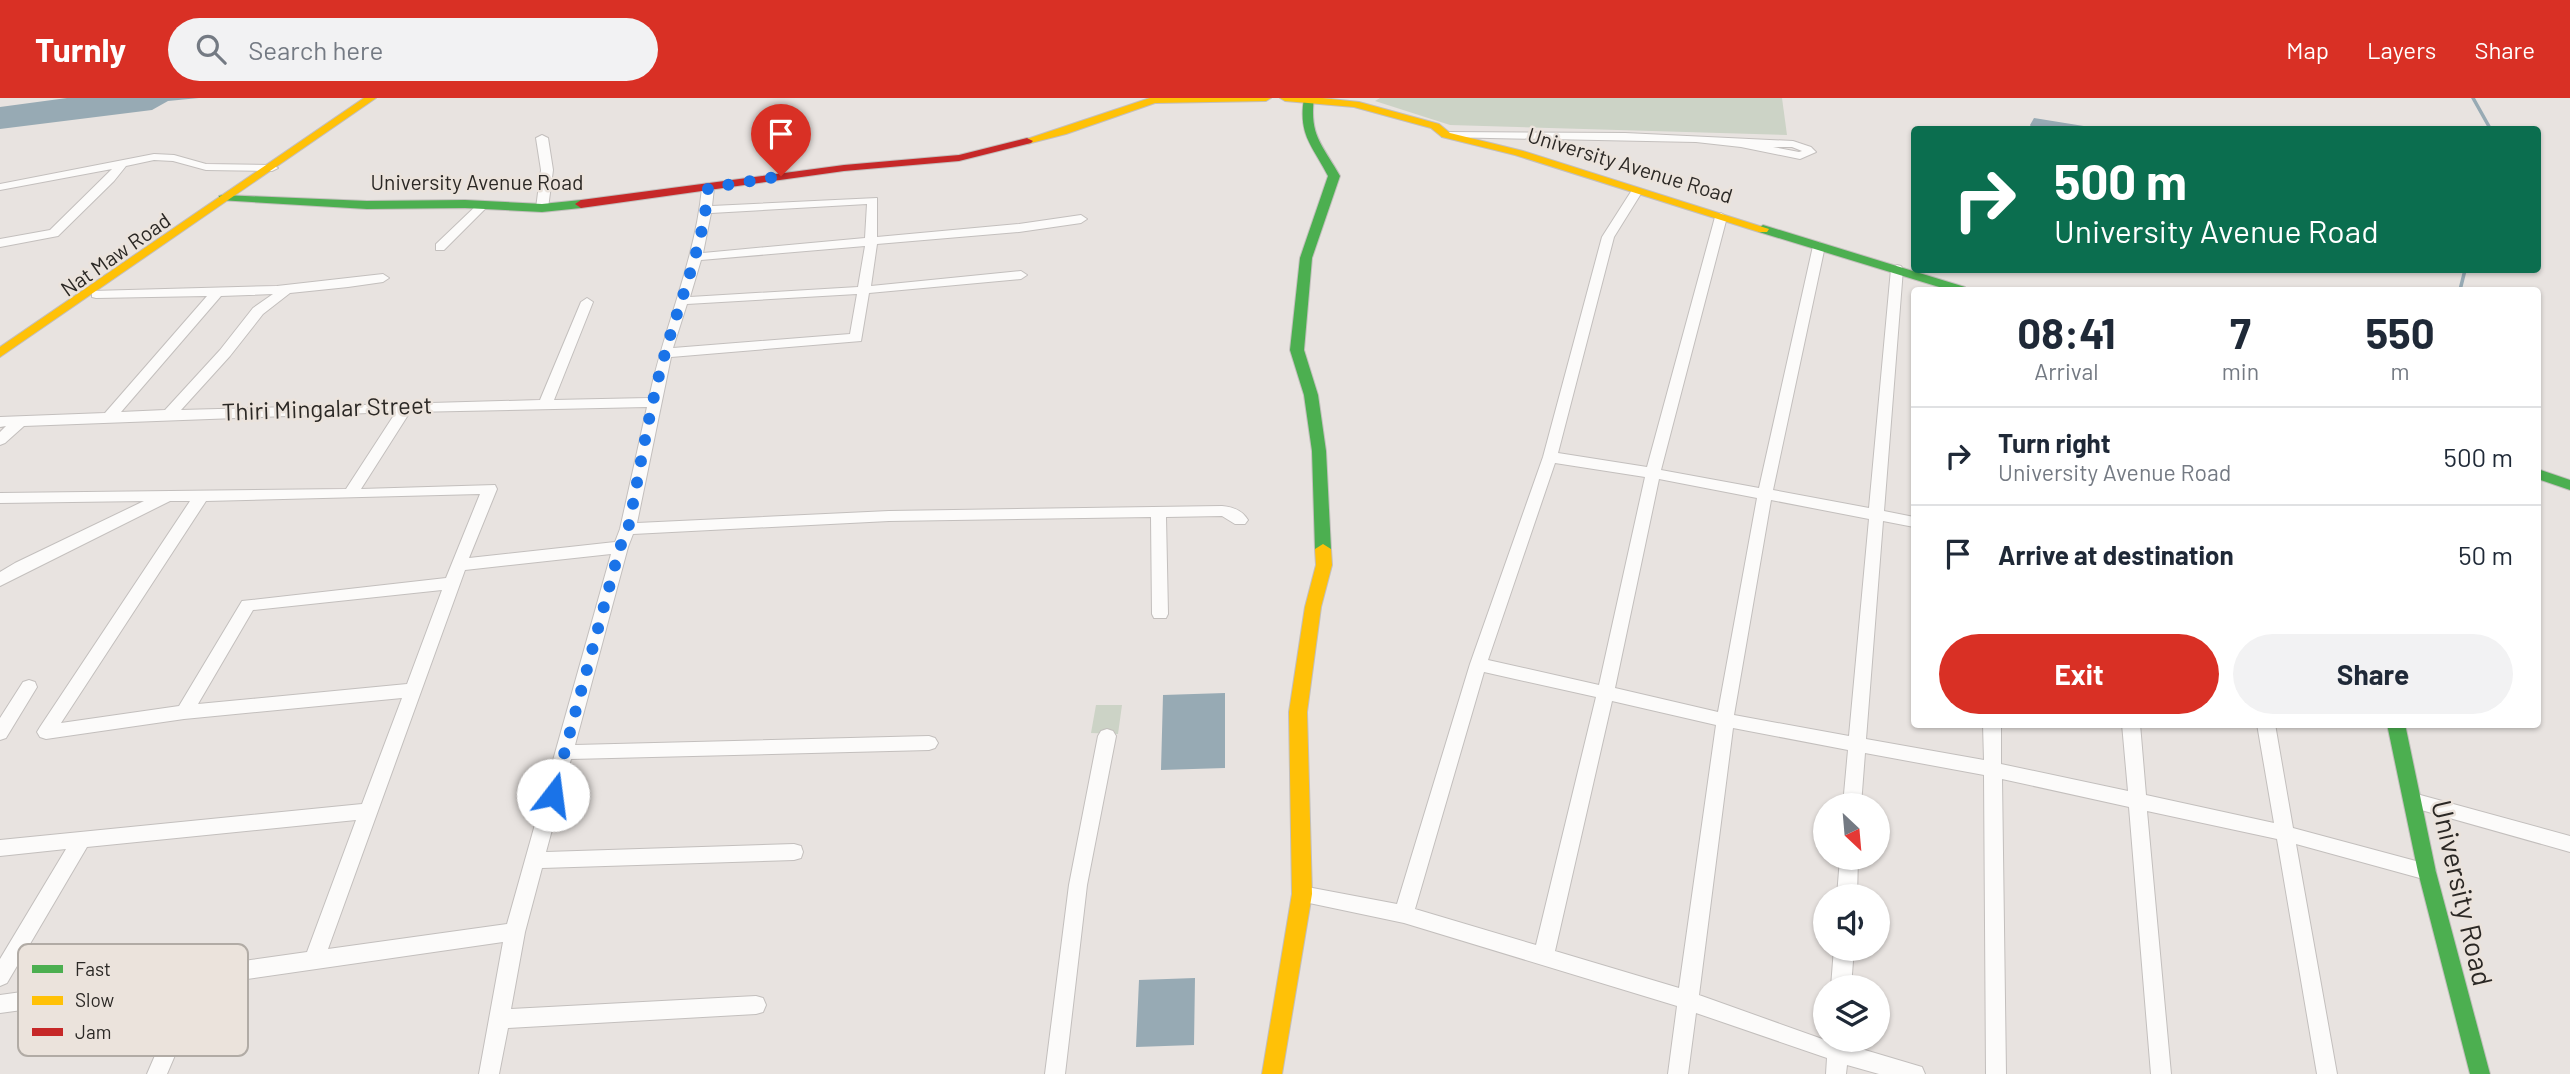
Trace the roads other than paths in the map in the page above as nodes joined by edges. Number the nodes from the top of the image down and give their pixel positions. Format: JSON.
{"nodes":[{"id":1,"x":372,"y":98,"type":"edge"},
{"id":2,"x":1266,"y":98,"type":"edge"},
{"id":3,"x":1285,"y":98,"type":"edge"},
{"id":4,"x":1309,"y":99,"type":"edge"},
{"id":5,"x":1446,"y":135,"type":"junction"},
{"id":6,"x":542,"y":138,"type":"dead end"},
{"id":7,"x":1734,"y":142,"type":"junction"},
{"id":8,"x":123,"y":162,"type":"junction"},
{"id":9,"x":272,"y":168,"type":"junction"},
{"id":10,"x":0,"y":187,"type":"edge"},
{"id":11,"x":708,"y":188,"type":"junction"},
{"id":12,"x":1636,"y":192,"type":"junction"},
{"id":13,"x":228,"y":199,"type":"junction"},
{"id":14,"x":483,"y":205,"type":"junction"},
{"id":15,"x":542,"y":208,"type":"junction"},
{"id":16,"x":706,"y":210,"type":"junction"},
{"id":17,"x":1721,"y":217,"type":"junction"},
{"id":18,"x":1081,"y":219,"type":"dead end"},
{"id":19,"x":0,"y":243,"type":"edge"},
{"id":20,"x":871,"y":243,"type":"junction"},
{"id":21,"x":1819,"y":246,"type":"junction"},
{"id":22,"x":440,"y":247,"type":"dead end"},
{"id":23,"x":696,"y":257,"type":"junction"},
{"id":24,"x":1897,"y":269,"type":"junction"},
{"id":25,"x":1021,"y":275,"type":"dead end"},
{"id":26,"x":383,"y":278,"type":"dead end"},
{"id":27,"x":1952,"y":287,"type":"edge"},
{"id":28,"x":287,"y":289,"type":"junction"},
{"id":29,"x":219,"y":290,"type":"junction"},
{"id":30,"x":865,"y":290,"type":"junction"},
{"id":31,"x":96,"y":294,"type":"junction"},
{"id":32,"x":681,"y":301,"type":"junction"},
{"id":33,"x":587,"y":302,"type":"dead end"},
{"id":34,"x":0,"y":353,"type":"edge"},
{"id":35,"x":665,"y":353,"type":"junction"},
{"id":36,"x":0,"y":362,"type":"edge"},
{"id":37,"x":655,"y":402,"type":"junction"},
{"id":38,"x":546,"y":403,"type":"junction"},
{"id":39,"x":405,"y":409,"type":"junction"},
{"id":40,"x":169,"y":415,"type":"junction"},
{"id":41,"x":108,"y":418,"type":"junction"},
{"id":42,"x":20,"y":421,"type":"junction"},
{"id":43,"x":0,"y":422,"type":"edge"},
{"id":44,"x":0,"y":440,"type":"edge"},
{"id":45,"x":1550,"y":457,"type":"junction"},
{"id":46,"x":1653,"y":473,"type":"junction"},
{"id":47,"x":2541,"y":475,"type":"edge"},
{"id":48,"x":2570,"y":485,"type":"edge"},
{"id":49,"x":350,"y":494,"type":"junction"},
{"id":50,"x":1765,"y":494,"type":"junction"},
{"id":51,"x":171,"y":495,"type":"junction"},
{"id":52,"x":202,"y":495,"type":"junction"},
{"id":53,"x":0,"y":498,"type":"edge"},
{"id":54,"x":1158,"y":512,"type":"junction"},
{"id":55,"x":1878,"y":516,"type":"junction"},
{"id":56,"x":1240,"y":520,"type":"dead end"},
{"id":57,"x":1911,"y":522,"type":"edge"},
{"id":58,"x":628,"y":529,"type":"junction"},
{"id":59,"x":620,"y":547,"type":"junction"},
{"id":60,"x":459,"y":565,"type":"junction"},
{"id":61,"x":0,"y":567,"type":"edge"},
{"id":62,"x":20,"y":567,"type":"junction"},
{"id":63,"x":0,"y":580,"type":"edge"},
{"id":64,"x":454,"y":583,"type":"junction"},
{"id":65,"x":1160,"y":614,"type":"dead end"},
{"id":66,"x":1479,"y":664,"type":"junction"},
{"id":67,"x":29,"y":687,"type":"dead end"},
{"id":68,"x":414,"y":690,"type":"junction"},
{"id":69,"x":1605,"y":694,"type":"junction"},
{"id":70,"x":184,"y":712,"type":"junction"},
{"id":71,"x":1725,"y":720,"type":"junction"},
{"id":72,"x":1992,"y":728,"type":"edge"},
{"id":73,"x":2131,"y":728,"type":"edge"},
{"id":74,"x":2267,"y":728,"type":"edge"},
{"id":75,"x":2397,"y":728,"type":"edge"},
{"id":76,"x":0,"y":733,"type":"edge"},
{"id":77,"x":1107,"y":736,"type":"dead end"},
{"id":78,"x":929,"y":743,"type":"dead end"},
{"id":79,"x":1856,"y":743,"type":"junction"},
{"id":80,"x":565,"y":752,"type":"junction"},
{"id":81,"x":1991,"y":769,"type":"junction"},
{"id":82,"x":1853,"y":793,"type":"edge"},
{"id":83,"x":2135,"y":801,"type":"junction"},
{"id":84,"x":2413,"y":801,"type":"junction"},
{"id":85,"x":368,"y":811,"type":"junction"},
{"id":86,"x":2284,"y":833,"type":"junction"},
{"id":87,"x":81,"y":840,"type":"junction"},
{"id":88,"x":2570,"y":844,"type":"edge"},
{"id":89,"x":0,"y":848,"type":"edge"},
{"id":90,"x":793,"y":852,"type":"dead end"},
{"id":91,"x":536,"y":860,"type":"junction"},
{"id":92,"x":2427,"y":872,"type":"junction"},
{"id":93,"x":1302,"y":894,"type":"junction"},
{"id":94,"x":1404,"y":914,"type":"junction"},
{"id":95,"x":514,"y":932,"type":"junction"},
{"id":96,"x":20,"y":944,"type":"edge"},
{"id":97,"x":18,"y":947,"type":"edge"},
{"id":98,"x":1543,"y":958,"type":"junction"},
{"id":99,"x":314,"y":960,"type":"junction"},
{"id":100,"x":248,"y":970,"type":"edge"},
{"id":101,"x":0,"y":977,"type":"edge"},
{"id":102,"x":1687,"y":1000,"type":"junction"},
{"id":103,"x":18,"y":1002,"type":"edge"},
{"id":104,"x":0,"y":1004,"type":"edge"},
{"id":105,"x":756,"y":1005,"type":"dead end"},
{"id":106,"x":501,"y":1018,"type":"junction"},
{"id":107,"x":1813,"y":1038,"type":"edge"},
{"id":108,"x":1838,"y":1052,"type":"edge"},
{"id":109,"x":1854,"y":1052,"type":"edge"},
{"id":110,"x":165,"y":1056,"type":"edge"},
{"id":111,"x":157,"y":1074,"type":"edge"},
{"id":112,"x":489,"y":1074,"type":"edge"},
{"id":113,"x":1055,"y":1074,"type":"edge"},
{"id":114,"x":1272,"y":1074,"type":"edge"},
{"id":115,"x":1678,"y":1074,"type":"edge"},
{"id":116,"x":1836,"y":1074,"type":"edge"},
{"id":117,"x":1915,"y":1074,"type":"edge"},
{"id":118,"x":1996,"y":1074,"type":"edge"},
{"id":119,"x":2161,"y":1074,"type":"edge"},
{"id":120,"x":2327,"y":1074,"type":"edge"},
{"id":121,"x":2480,"y":1074,"type":"edge"}],
"edges":[{"from":1,"to":9,"type":"main road","name":"Nat Maw Road"},
{"from":2,"to":11,"type":"main road","name":"University Avenue Road"},
{"from":3,"to":4,"type":"main road","name":"University Avenue Road"},
{"from":4,"to":5,"type":"main road","name":"University Avenue Road"},
{"from":4,"to":93,"type":"main road"},
{"from":5,"to":7,"type":"street"},
{"from":5,"to":12,"type":"main road","name":"University Avenue Road"},
{"from":6,"to":15,"type":"street"},
{"from":7,"to":7,"type":"street"},
{"from":8,"to":9,"type":"street"},
{"from":8,"to":10,"type":"street"},
{"from":8,"to":19,"type":"street"},
{"from":9,"to":13,"type":"main road","name":"Nat Maw Road"},
{"from":11,"to":15,"type":"main road","name":"University Avenue Road"},
{"from":11,"to":16,"type":"street"},
{"from":12,"to":17,"type":"main road","name":"University Avenue Road"},
{"from":12,"to":45,"type":"street"},
{"from":13,"to":14,"type":"main road","name":"University Avenue Road"},
{"from":13,"to":31,"type":"main road","name":"Nat Maw Road"},
{"from":13,"to":34,"type":"main road","name":"Nat Maw Road"},
{"from":14,"to":15,"type":"main road","name":"University Avenue Road"},
{"from":14,"to":22,"type":"street"},
{"from":16,"to":20,"type":"street"},
{"from":16,"to":23,"type":"street"},
{"from":17,"to":21,"type":"main road","name":"University Avenue Road"},
{"from":17,"to":46,"type":"street"},
{"from":18,"to":20,"type":"street"},
{"from":20,"to":23,"type":"street"},
{"from":20,"to":30,"type":"street"},
{"from":21,"to":24,"type":"main road","name":"University Avenue Road"},
{"from":21,"to":50,"type":"street"},
{"from":23,"to":32,"type":"street"},
{"from":24,"to":27,"type":"main road","name":"University Avenue Road"},
{"from":24,"to":55,"type":"street"},
{"from":25,"to":30,"type":"street"},
{"from":26,"to":28,"type":"street"},
{"from":28,"to":29,"type":"street"},
{"from":28,"to":40,"type":"street"},
{"from":29,"to":31,"type":"street"},
{"from":29,"to":41,"type":"street"},
{"from":30,"to":32,"type":"street"},
{"from":30,"to":35,"type":"street"},
{"from":31,"to":36,"type":"main road","name":"Nat Maw Road"},
{"from":32,"to":35,"type":"street"},
{"from":33,"to":38,"type":"street"},
{"from":35,"to":37,"type":"street"},
{"from":37,"to":38,"type":"street","name":"Thiri Mingalar Street"},
{"from":37,"to":58,"type":"street"},
{"from":38,"to":39,"type":"street","name":"Thiri Mingalar Street"},
{"from":39,"to":40,"type":"street","name":"Thiri Mingalar Street"},
{"from":39,"to":49,"type":"street"},
{"from":40,"to":41,"type":"street","name":"Thiri Mingalar Street"},
{"from":41,"to":42,"type":"street","name":"Thiri Mingalar Street"},
{"from":42,"to":43,"type":"street","name":"Thiri Mingalar Street"},
{"from":42,"to":44,"type":"street"},
{"from":45,"to":46,"type":"street"},
{"from":45,"to":66,"type":"street"},
{"from":46,"to":50,"type":"street"},
{"from":46,"to":69,"type":"street"},
{"from":47,"to":48,"type":"main road"},
{"from":49,"to":52,"type":"street"},
{"from":49,"to":60,"type":"street"},
{"from":50,"to":55,"type":"street"},
{"from":50,"to":71,"type":"street"},
{"from":51,"to":52,"type":"street"},
{"from":51,"to":53,"type":"street"},
{"from":51,"to":62,"type":"street"},
{"from":52,"to":70,"type":"street"},
{"from":54,"to":56,"type":"street"},
{"from":54,"to":58,"type":"street"},
{"from":54,"to":65,"type":"street"},
{"from":55,"to":57,"type":"street"},
{"from":55,"to":79,"type":"street"},
{"from":58,"to":59,"type":"street"},
{"from":59,"to":60,"type":"street"},
{"from":59,"to":80,"type":"street"},
{"from":60,"to":64,"type":"street"},
{"from":61,"to":62,"type":"street"},
{"from":62,"to":63,"type":"street"},
{"from":64,"to":68,"type":"street"},
{"from":64,"to":70,"type":"street"},
{"from":66,"to":69,"type":"street"},
{"from":66,"to":94,"type":"street"},
{"from":67,"to":76,"type":"street"},
{"from":68,"to":70,"type":"street"},
{"from":68,"to":85,"type":"street"},
{"from":69,"to":71,"type":"street"},
{"from":69,"to":98,"type":"street"},
{"from":71,"to":79,"type":"street"},
{"from":71,"to":102,"type":"street"},
{"from":72,"to":81,"type":"street"},
{"from":73,"to":83,"type":"street"},
{"from":74,"to":86,"type":"street"},
{"from":75,"to":84,"type":"main road","name":"University Road"},
{"from":77,"to":113,"type":"street"},
{"from":78,"to":80,"type":"street"},
{"from":79,"to":81,"type":"street"},
{"from":79,"to":82,"type":"street"},
{"from":80,"to":91,"type":"street"},
{"from":81,"to":83,"type":"street"},
{"from":81,"to":118,"type":"street"},
{"from":83,"to":86,"type":"street"},
{"from":83,"to":119,"type":"street"},
{"from":84,"to":88,"type":"street"},
{"from":84,"to":92,"type":"main road","name":"University Road"},
{"from":85,"to":87,"type":"street"},
{"from":85,"to":99,"type":"street"},
{"from":86,"to":92,"type":"street"},
{"from":86,"to":120,"type":"street"},
{"from":87,"to":89,"type":"street"},
{"from":87,"to":96,"type":"street"},
{"from":90,"to":91,"type":"street"},
{"from":91,"to":95,"type":"street"},
{"from":92,"to":121,"type":"main road","name":"University Road"},
{"from":93,"to":94,"type":"street"},
{"from":93,"to":114,"type":"main road"},
{"from":94,"to":98,"type":"street"},
{"from":95,"to":99,"type":"street"},
{"from":95,"to":106,"type":"street"},
{"from":97,"to":101,"type":"street"},
{"from":98,"to":102,"type":"street"},
{"from":99,"to":100,"type":"street"},
{"from":102,"to":107,"type":"street"},
{"from":102,"to":115,"type":"street"},
{"from":103,"to":104,"type":"street"},
{"from":105,"to":106,"type":"street"},
{"from":106,"to":112,"type":"street"},
{"from":108,"to":116,"type":"street"},
{"from":109,"to":117,"type":"street"},
{"from":110,"to":111,"type":"street"}]}
